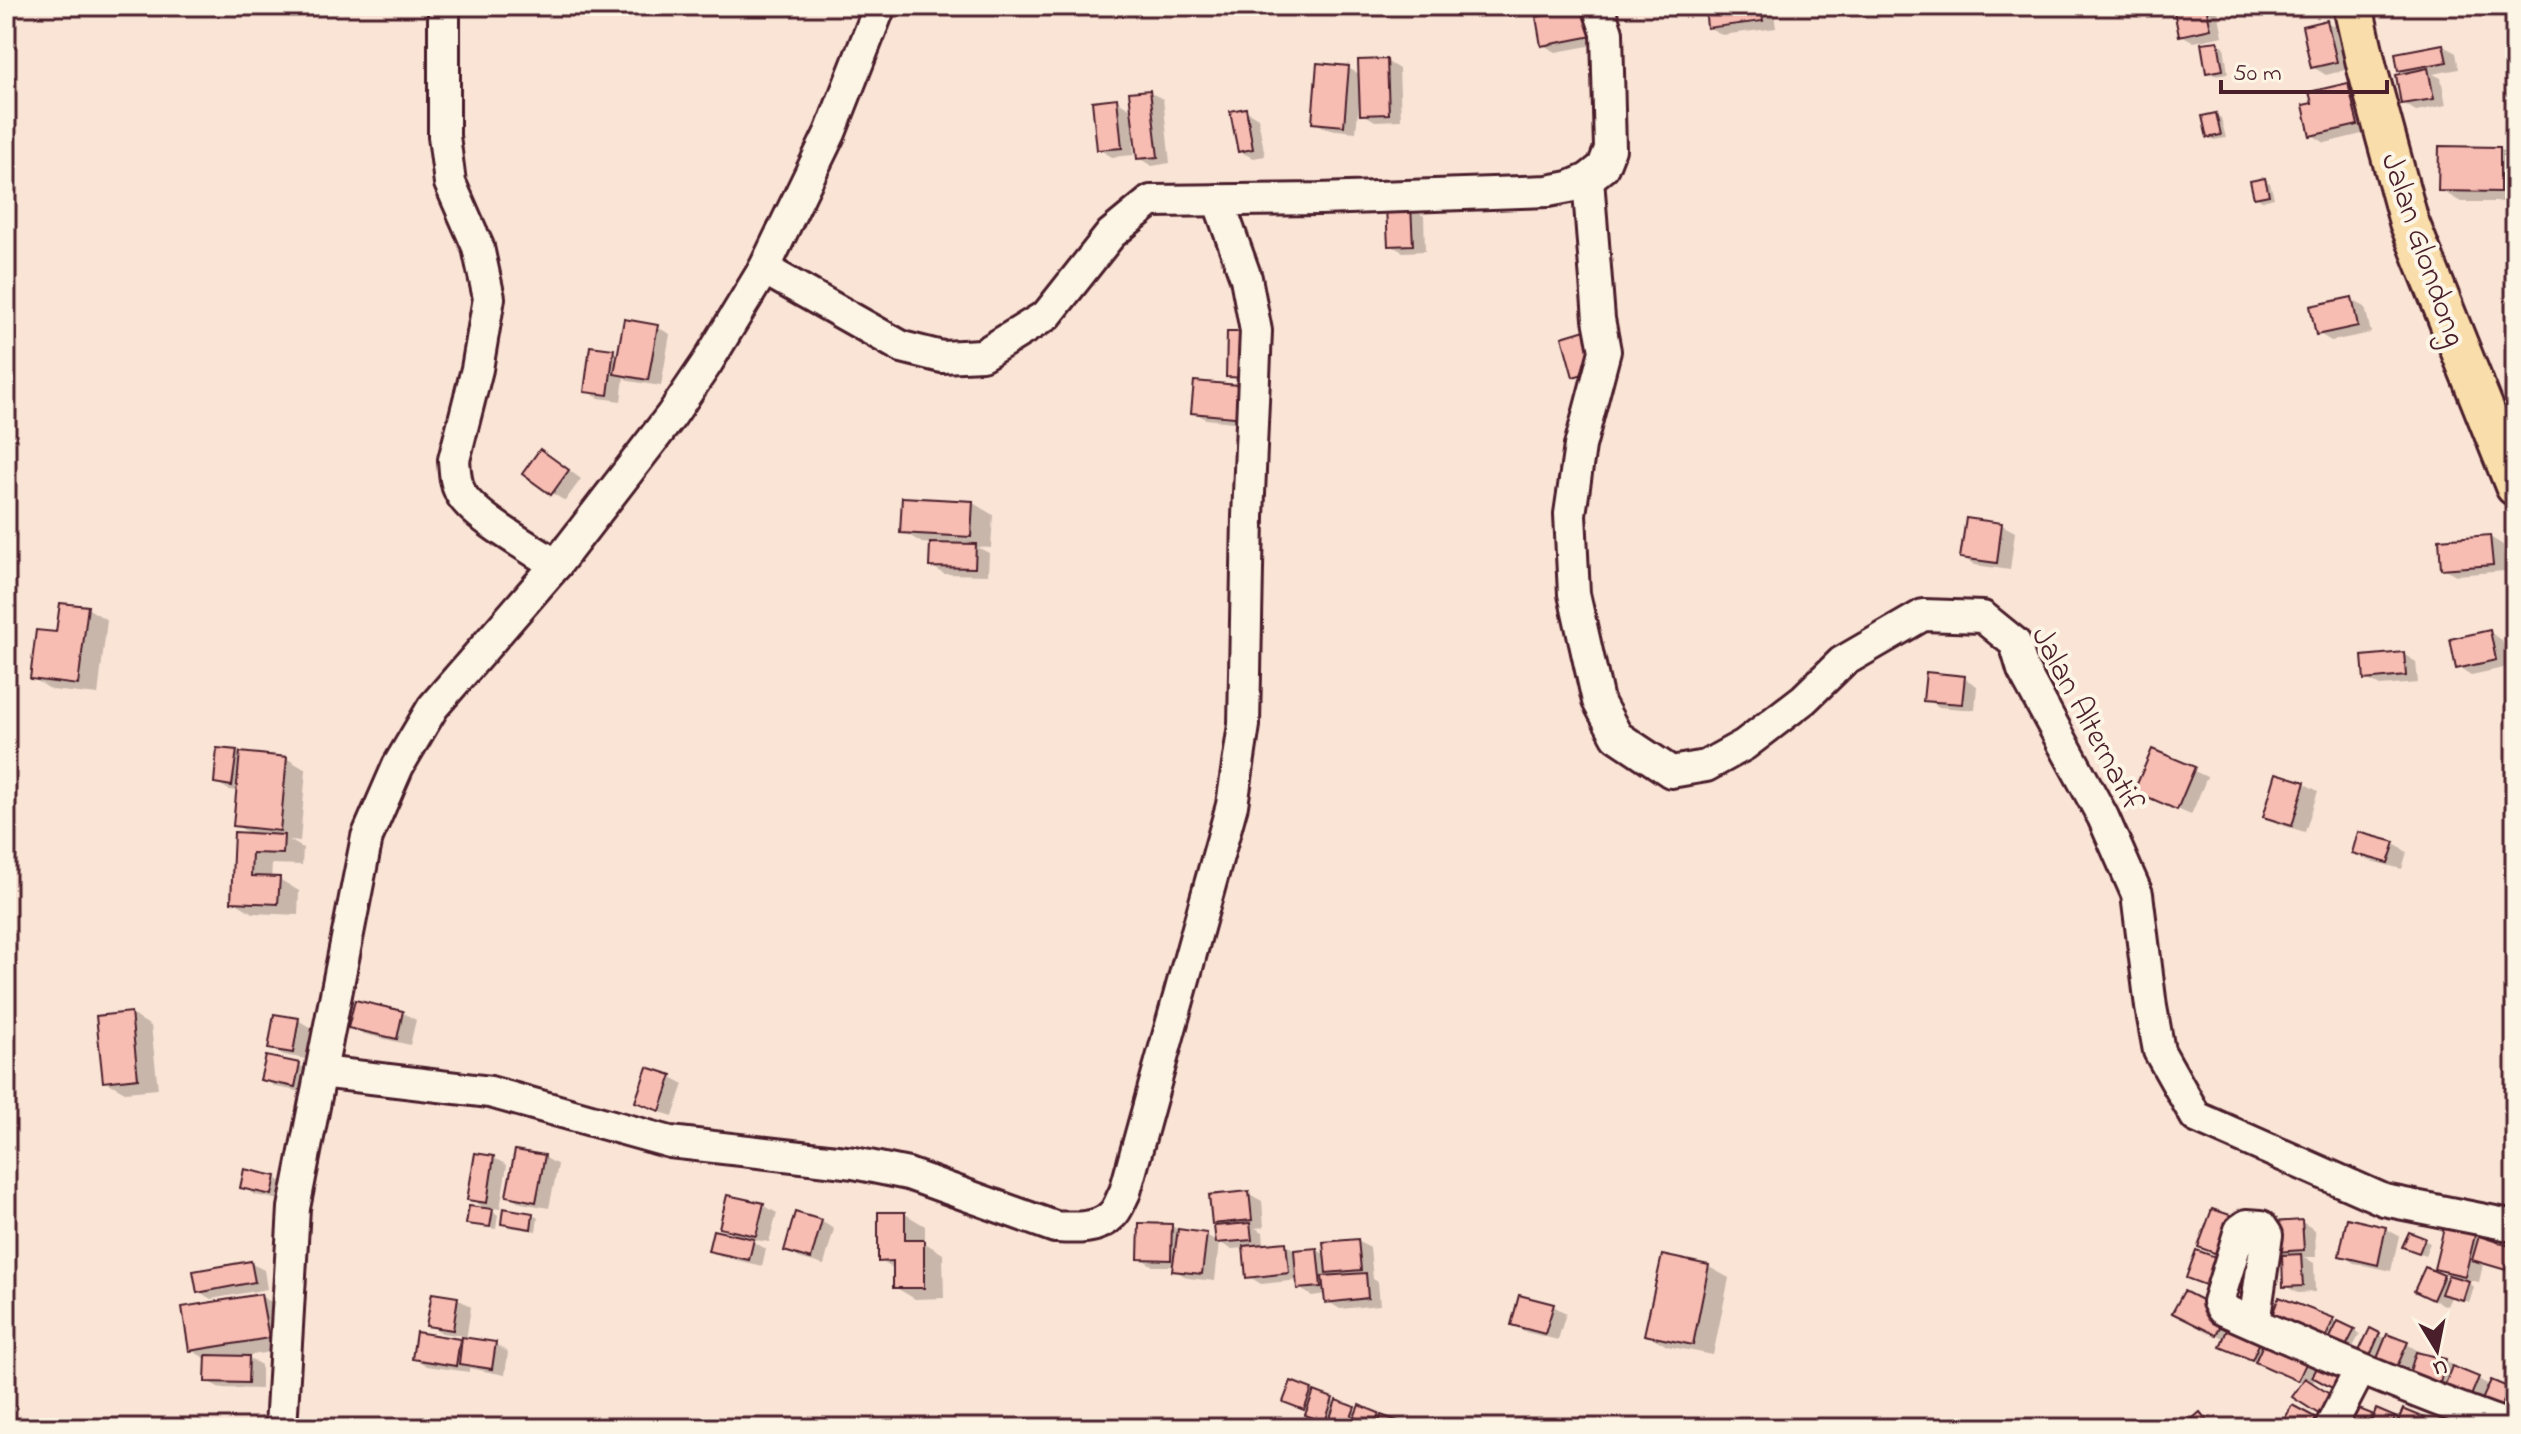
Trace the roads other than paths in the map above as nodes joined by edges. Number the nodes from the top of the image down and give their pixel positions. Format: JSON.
{"nodes":[{"id":1,"x":444,"y":6,"type":"edge"},
{"id":2,"x":880,"y":6,"type":"edge"},
{"id":3,"x":1598,"y":6,"type":"edge"},
{"id":4,"x":2353,"y":6,"type":"edge"},
{"id":5,"x":1588,"y":179,"type":"junction"},
{"id":6,"x":1218,"y":200,"type":"junction"},
{"id":7,"x":764,"y":269,"type":"junction"},
{"id":8,"x":2515,"y":486,"type":"edge"},
{"id":9,"x":556,"y":565,"type":"junction"},
{"id":10,"x":321,"y":1072,"type":"junction"},
{"id":11,"x":2515,"y":1226,"type":"edge"},
{"id":12,"x":2254,"y":1323,"type":"dead end"},
{"id":13,"x":2360,"y":1370,"type":"junction"},
{"id":14,"x":2439,"y":1416,"type":"edge"},
{"id":15,"x":281,"y":1428,"type":"edge"},
{"id":16,"x":2330,"y":1428,"type":"edge"},
{"id":17,"x":2514,"y":1428,"type":"edge"}],
"edges":[{"from":1,"to":9,"type":"street"},
{"from":2,"to":7,"type":"street"},
{"from":3,"to":5,"type":"street"},
{"from":4,"to":8,"type":"main road","name":"Jalan Glondong"},
{"from":5,"to":6,"type":"street"},
{"from":5,"to":11,"type":"street","name":"Jalan Alternatif"},
{"from":6,"to":7,"type":"street"},
{"from":6,"to":10,"type":"street"},
{"from":7,"to":9,"type":"street"},
{"from":9,"to":10,"type":"street"},
{"from":10,"to":15,"type":"street"},
{"from":12,"to":13,"type":"street"},
{"from":13,"to":14,"type":"street"},
{"from":13,"to":16,"type":"street"},
{"from":14,"to":17,"type":"street"}]}
